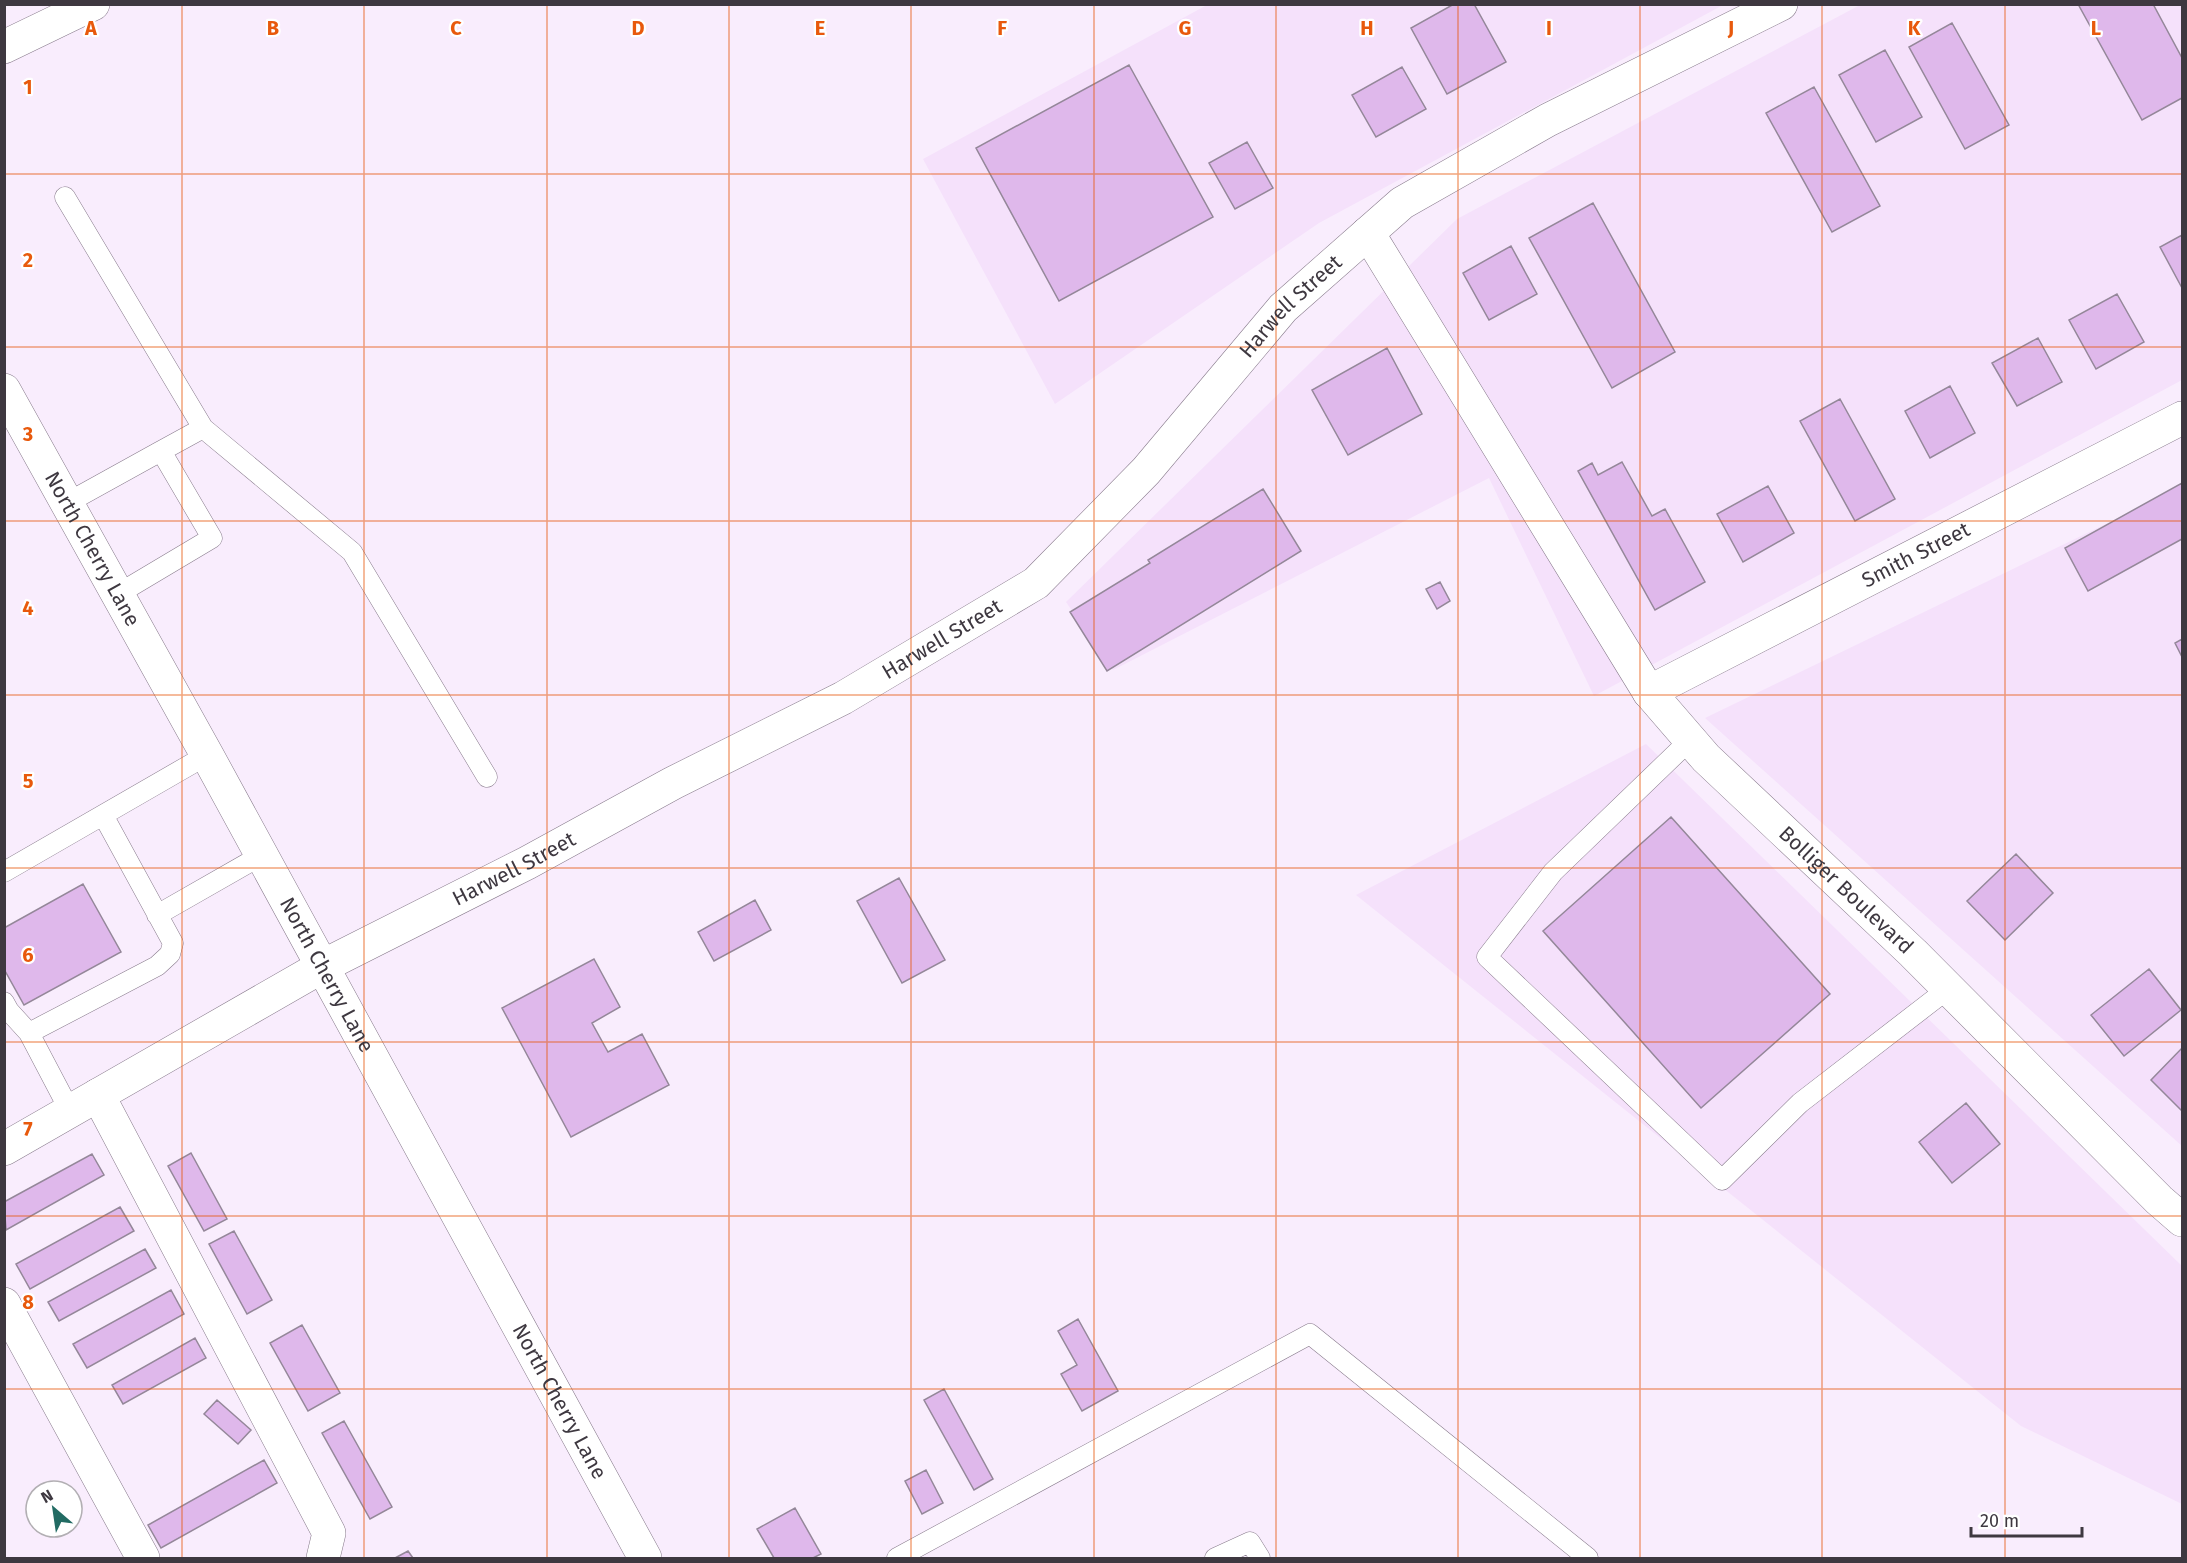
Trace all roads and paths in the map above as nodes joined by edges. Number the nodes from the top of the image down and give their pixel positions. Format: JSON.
{"nodes":[{"id":1,"x":93,"y":4,"type":"edge"},
{"id":2,"x":1781,"y":4,"type":"edge"},
{"id":3,"x":4,"y":47,"type":"edge"},
{"id":4,"x":64,"y":196,"type":"dead end"},
{"id":5,"x":1368,"y":233,"type":"junction"},
{"id":6,"x":4,"y":390,"type":"edge"},
{"id":7,"x":2182,"y":418,"type":"edge"},
{"id":8,"x":203,"y":428,"type":"junction"},
{"id":9,"x":161,"y":451,"type":"junction"},
{"id":10,"x":67,"y":503,"type":"junction"},
{"id":11,"x":118,"y":594,"type":"junction"},
{"id":12,"x":1649,"y":692,"type":"junction"},
{"id":13,"x":1690,"y":740,"type":"junction"},
{"id":14,"x":207,"y":755,"type":"junction"},
{"id":15,"x":487,"y":777,"type":"dead end"},
{"id":16,"x":103,"y":815,"type":"junction"},
{"id":17,"x":262,"y":855,"type":"junction"},
{"id":18,"x":4,"y":872,"type":"edge"},
{"id":19,"x":157,"y":915,"type":"junction"},
{"id":20,"x":323,"y":966,"type":"junction"},
{"id":21,"x":1948,"y":988,"type":"junction"},
{"id":22,"x":4,"y":1002,"type":"edge"},
{"id":23,"x":29,"y":1033,"type":"junction"},
{"id":24,"x":98,"y":1095,"type":"junction"},
{"id":25,"x":70,"y":1111,"type":"junction"},
{"id":26,"x":4,"y":1149,"type":"edge"},
{"id":27,"x":2182,"y":1220,"type":"edge"},
{"id":28,"x":4,"y":1304,"type":"edge"},
{"id":29,"x":143,"y":1558,"type":"edge"},
{"id":30,"x":323,"y":1558,"type":"edge"},
{"id":31,"x":645,"y":1558,"type":"edge"},
{"id":32,"x":897,"y":1558,"type":"edge"},
{"id":33,"x":1215,"y":1558,"type":"edge"},
{"id":34,"x":1260,"y":1558,"type":"edge"},
{"id":35,"x":1588,"y":1558,"type":"edge"}],
"edges":[{"from":1,"to":3,"type":"street"},
{"from":2,"to":5,"type":"street","name":"Harwell Street"},
{"from":4,"to":8,"type":"lane"},
{"from":5,"to":12,"type":"street","name":"Bolliger Boulevard"},
{"from":5,"to":20,"type":"street","name":"Harwell Street"},
{"from":6,"to":10,"type":"street","name":"North Cherry Lane"},
{"from":7,"to":12,"type":"street","name":"Smith Street"},
{"from":8,"to":9,"type":"lane"},
{"from":8,"to":15,"type":"lane"},
{"from":9,"to":10,"type":"lane"},
{"from":9,"to":11,"type":"lane"},
{"from":10,"to":11,"type":"street","name":"North Cherry Lane"},
{"from":11,"to":14,"type":"street","name":"North Cherry Lane"},
{"from":12,"to":13,"type":"street","name":"Bolliger Boulevard"},
{"from":13,"to":21,"type":"street","name":"Bolliger Boulevard"},
{"from":13,"to":21,"type":"lane"},
{"from":14,"to":16,"type":"lane"},
{"from":14,"to":17,"type":"street","name":"North Cherry Lane"},
{"from":16,"to":18,"type":"lane"},
{"from":16,"to":19,"type":"lane"},
{"from":17,"to":19,"type":"lane"},
{"from":17,"to":20,"type":"street","name":"North Cherry Lane"},
{"from":19,"to":23,"type":"lane"},
{"from":20,"to":24,"type":"street","name":"Harwell Street"},
{"from":20,"to":31,"type":"street","name":"North Cherry Lane"},
{"from":21,"to":27,"type":"street","name":"Bolliger Boulevard"},
{"from":22,"to":23,"type":"lane"},
{"from":23,"to":25,"type":"lane"},
{"from":24,"to":25,"type":"street","name":"Harwell Street"},
{"from":24,"to":30,"type":"street"},
{"from":25,"to":26,"type":"street","name":"Harwell Street"},
{"from":28,"to":29,"type":"street"},
{"from":32,"to":35,"type":"lane"},
{"from":33,"to":34,"type":"lane"}]}
